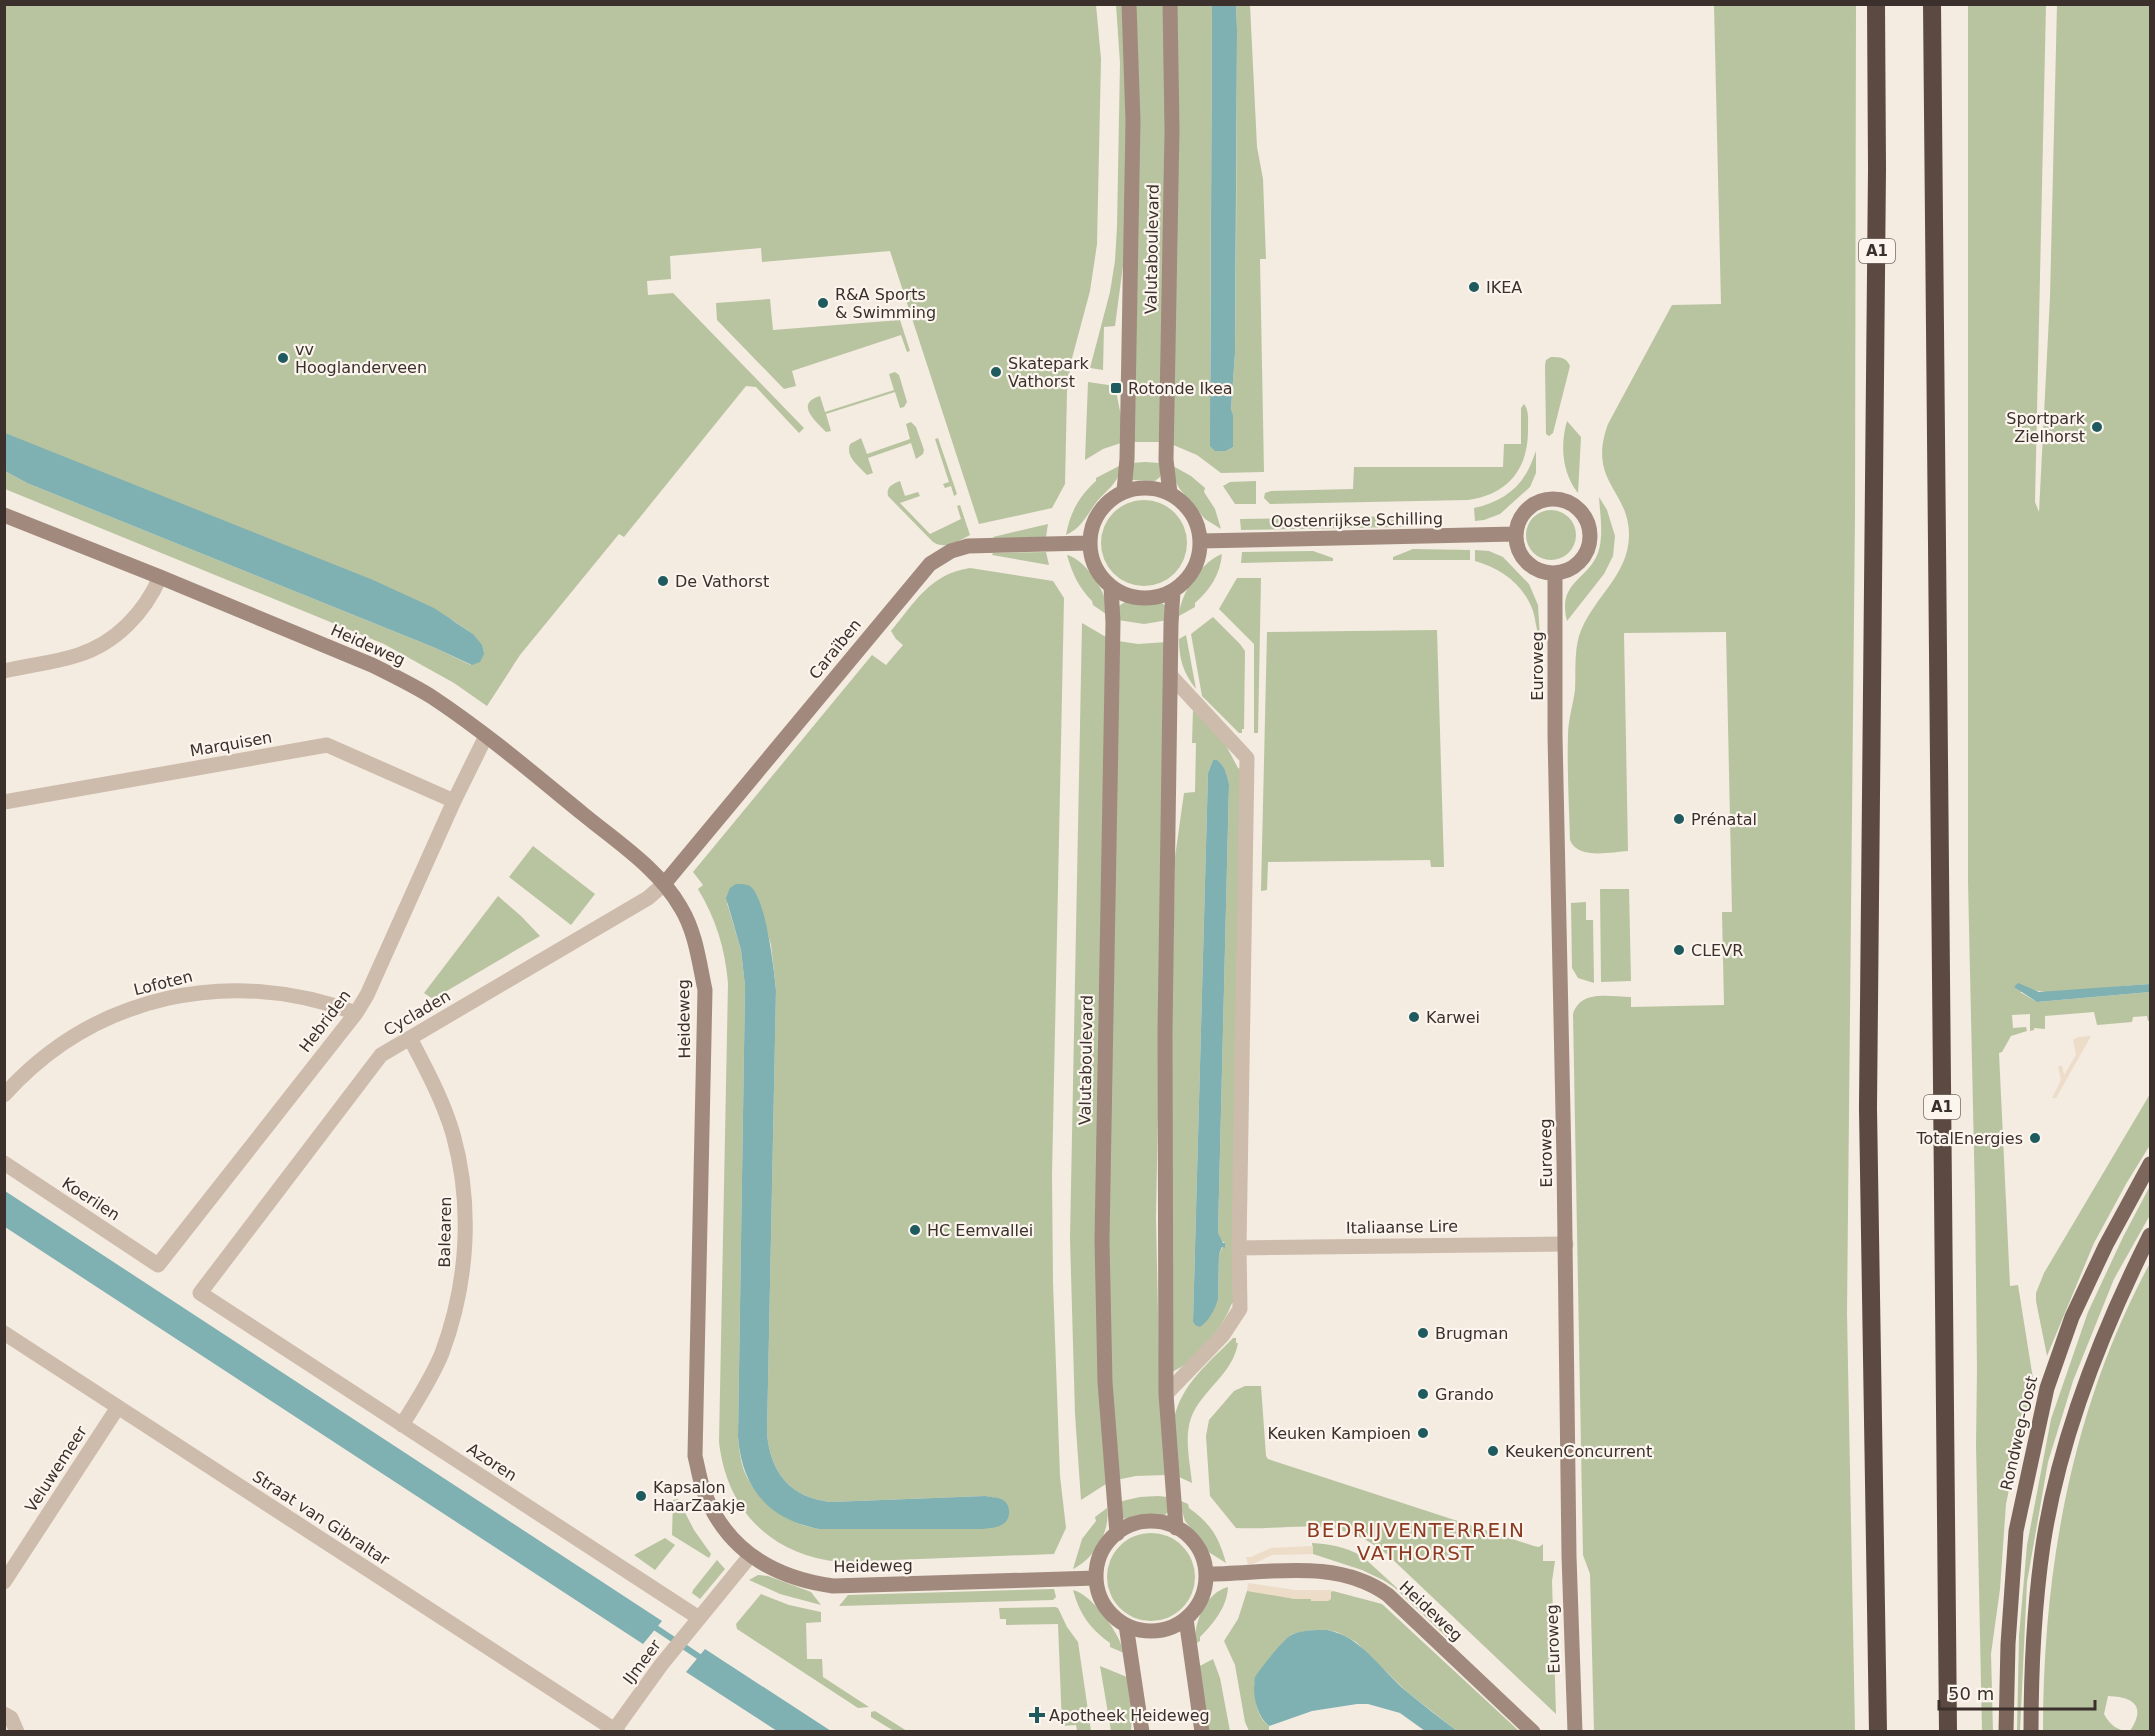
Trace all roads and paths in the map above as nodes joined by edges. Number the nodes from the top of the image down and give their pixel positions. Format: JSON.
{"nodes":[{"id":1,"x":1129,"y":4,"type":"edge"},
{"id":2,"x":1170,"y":4,"type":"edge"},
{"id":3,"x":1876,"y":4,"type":"edge"},
{"id":4,"x":1932,"y":4,"type":"edge"},
{"id":5,"x":1124,"y":491,"type":"junction"},
{"id":6,"x":1170,"y":494,"type":"junction"},
{"id":7,"x":4,"y":515,"type":"edge"},
{"id":8,"x":1515,"y":534,"type":"junction"},
{"id":9,"x":1200,"y":541,"type":"junction"},
{"id":10,"x":1089,"y":543,"type":"junction"},
{"id":11,"x":1555,"y":573,"type":"junction"},
{"id":12,"x":160,"y":577,"type":"junction"},
{"id":13,"x":1111,"y":587,"type":"junction"},
{"id":14,"x":1173,"y":591,"type":"junction"},
{"id":15,"x":4,"y":670,"type":"edge"},
{"id":16,"x":1171,"y":676,"type":"junction"},
{"id":17,"x":486,"y":736,"type":"junction"},
{"id":18,"x":454,"y":801,"type":"junction"},
{"id":19,"x":4,"y":802,"type":"edge"},
{"id":20,"x":664,"y":884,"type":"junction"},
{"id":21,"x":356,"y":1013,"type":"junction"},
{"id":22,"x":410,"y":1038,"type":"junction"},
{"id":23,"x":4,"y":1095,"type":"edge"},
{"id":24,"x":4,"y":1163,"type":"edge"},
{"id":25,"x":2151,"y":1164,"type":"edge"},
{"id":26,"x":2151,"y":1235,"type":"edge"},
{"id":27,"x":1566,"y":1244,"type":"junction"},
{"id":28,"x":1239,"y":1248,"type":"junction"},
{"id":29,"x":158,"y":1265,"type":"joint"},
{"id":30,"x":200,"y":1293,"type":"joint"},
{"id":31,"x":4,"y":1333,"type":"edge"},
{"id":32,"x":1166,"y":1394,"type":"junction"},
{"id":33,"x":118,"y":1407,"type":"junction"},
{"id":34,"x":402,"y":1425,"type":"junction"},
{"id":35,"x":1176,"y":1528,"type":"junction"},
{"id":36,"x":1117,"y":1534,"type":"junction"},
{"id":37,"x":750,"y":1556,"type":"junction"},
{"id":38,"x":1206,"y":1574,"type":"junction"},
{"id":39,"x":1096,"y":1578,"type":"junction"},
{"id":40,"x":4,"y":1582,"type":"edge"},
{"id":41,"x":699,"y":1618,"type":"junction"},
{"id":42,"x":1186,"y":1619,"type":"junction"},
{"id":43,"x":1126,"y":1625,"type":"junction"},
{"id":44,"x":4,"y":1713,"type":"edge"},
{"id":45,"x":616,"y":1730,"type":"edge"},
{"id":46,"x":17,"y":1731,"type":"edge"},
{"id":47,"x":1142,"y":1731,"type":"edge"},
{"id":48,"x":1202,"y":1731,"type":"edge"},
{"id":49,"x":1533,"y":1731,"type":"edge"},
{"id":50,"x":1575,"y":1731,"type":"edge"},
{"id":51,"x":1878,"y":1731,"type":"edge"},
{"id":52,"x":1948,"y":1731,"type":"edge"},
{"id":53,"x":2006,"y":1731,"type":"edge"},
{"id":54,"x":2031,"y":1731,"type":"edge"}],
"edges":[{"from":1,"to":5,"type":"main road","name":"Valutaboulevard"},
{"from":2,"to":6,"type":"main road","name":"Valutaboulevard"},
{"from":3,"to":51,"type":"highway","number":"A1"},
{"from":4,"to":52,"type":"highway","number":"A1"},
{"from":5,"to":6,"type":"main road"},
{"from":5,"to":10,"type":"main road"},
{"from":6,"to":9,"type":"main road"},
{"from":7,"to":12,"type":"main road","name":"Heideweg"},
{"from":8,"to":9,"type":"main road","name":"Oostenrijkse Schilling"},
{"from":8,"to":11,"type":"main road"},
{"from":8,"to":11,"type":"main road"},
{"from":9,"to":14,"type":"main road"},
{"from":10,"to":13,"type":"main road"},
{"from":10,"to":20,"type":"main road","name":"Caraïben"},
{"from":11,"to":27,"type":"main road","name":"Euroweg"},
{"from":12,"to":15,"type":"street"},
{"from":12,"to":17,"type":"main road","name":"Heideweg"},
{"from":13,"to":14,"type":"main road"},
{"from":13,"to":36,"type":"main road","name":"Valutaboulevard"},
{"from":14,"to":16,"type":"main road"},
{"from":16,"to":28,"type":"street"},
{"from":16,"to":32,"type":"main road"},
{"from":17,"to":18,"type":"street","name":"Hebriden"},
{"from":17,"to":20,"type":"main road","name":"Heideweg"},
{"from":18,"to":19,"type":"street","name":"Marquisen"},
{"from":18,"to":21,"type":"street","name":"Hebriden"},
{"from":20,"to":22,"type":"street","name":"Cycladen"},
{"from":20,"to":37,"type":"main road","name":"Heideweg"},
{"from":21,"to":23,"type":"street","name":"Lofoten"},
{"from":21,"to":29,"type":"street","name":"Hebriden"},
{"from":22,"to":30,"type":"street","name":"Cycladen"},
{"from":22,"to":34,"type":"street","name":"Balearen"},
{"from":24,"to":29,"type":"street","name":"Koerilen"},
{"from":25,"to":53,"type":"main road","name":"Rondweg-Oost"},
{"from":26,"to":54,"type":"main road"},
{"from":27,"to":28,"type":"street","name":"Italiaanse Lire"},
{"from":27,"to":50,"type":"main road","name":"Euroweg"},
{"from":28,"to":32,"type":"street"},
{"from":30,"to":34,"type":"street","name":"Azoren"},
{"from":31,"to":33,"type":"street","name":"Straat van Gibraltar"},
{"from":32,"to":35,"type":"main road"},
{"from":33,"to":40,"type":"street","name":"Veluwemeer"},
{"from":33,"to":45,"type":"street","name":"Straat van Gibraltar"},
{"from":34,"to":41,"type":"street","name":"Azoren"},
{"from":35,"to":36,"type":"main road"},
{"from":35,"to":38,"type":"main road"},
{"from":36,"to":39,"type":"main road"},
{"from":37,"to":39,"type":"main road","name":"Heideweg"},
{"from":37,"to":41,"type":"street"},
{"from":38,"to":42,"type":"main road"},
{"from":38,"to":49,"type":"main road","name":"Heideweg"},
{"from":39,"to":43,"type":"main road"},
{"from":41,"to":45,"type":"street","name":"IJmeer"},
{"from":42,"to":43,"type":"main road"},
{"from":42,"to":48,"type":"main road"},
{"from":43,"to":47,"type":"main road"},
{"from":44,"to":46,"type":"street"}]}
